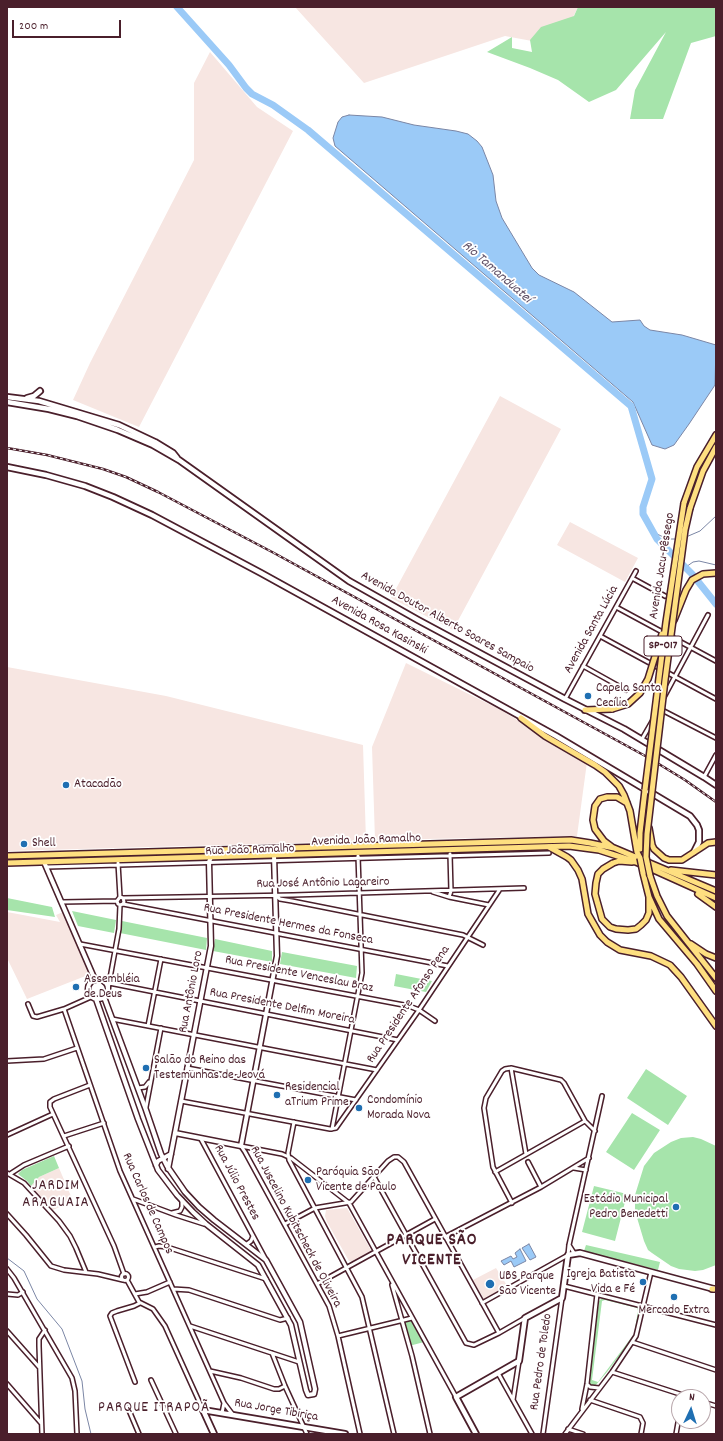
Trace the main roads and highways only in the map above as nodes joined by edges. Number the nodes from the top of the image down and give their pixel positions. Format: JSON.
{"nodes":[{"id":1,"x":40,"y":392,"type":"dead end"},
{"id":2,"x":7,"y":397,"type":"edge"},
{"id":3,"x":26,"y":399,"type":"junction"},
{"id":4,"x":39,"y":401,"type":"junction"},
{"id":5,"x":7,"y":402,"type":"edge"},
{"id":6,"x":23,"y":404,"type":"junction"},
{"id":7,"x":48,"y":408,"type":"junction"},
{"id":8,"x":131,"y":435,"type":"junction"},
{"id":9,"x":716,"y":435,"type":"edge"},
{"id":10,"x":146,"y":437,"type":"junction"},
{"id":11,"x":151,"y":444,"type":"junction"},
{"id":12,"x":716,"y":447,"type":"edge"},
{"id":13,"x":180,"y":460,"type":"junction"},
{"id":14,"x":7,"y":467,"type":"edge"},
{"id":15,"x":716,"y":574,"type":"edge"},
{"id":16,"x":666,"y":622,"type":"junction"},
{"id":17,"x":673,"y":624,"type":"junction"},
{"id":18,"x":585,"y":710,"type":"junction"},
{"id":19,"x":521,"y":718,"type":"junction"},
{"id":20,"x":716,"y":785,"type":"edge"},
{"id":21,"x":628,"y":805,"type":"junction"},
{"id":22,"x":648,"y":823,"type":"junction"},
{"id":23,"x":716,"y":842,"type":"edge"},
{"id":24,"x":270,"y":847,"type":"junction"},
{"id":25,"x":250,"y":848,"type":"junction"},
{"id":26,"x":614,"y":848,"type":"junction"},
{"id":27,"x":549,"y":850,"type":"junction"},
{"id":28,"x":41,"y":854,"type":"junction"},
{"id":29,"x":693,"y":854,"type":"junction"},
{"id":30,"x":7,"y":856,"type":"edge"},
{"id":31,"x":274,"y":857,"type":"junction"},
{"id":32,"x":210,"y":859,"type":"junction"},
{"id":33,"x":638,"y":860,"type":"junction"},
{"id":34,"x":7,"y":863,"type":"edge"},
{"id":35,"x":45,"y":864,"type":"junction"},
{"id":36,"x":664,"y":870,"type":"junction"},
{"id":37,"x":716,"y":875,"type":"edge"},
{"id":38,"x":690,"y":887,"type":"junction"},
{"id":39,"x":716,"y":891,"type":"edge"},
{"id":40,"x":649,"y":897,"type":"junction"},
{"id":41,"x":716,"y":898,"type":"edge"},
{"id":42,"x":716,"y":907,"type":"edge"},
{"id":43,"x":686,"y":940,"type":"junction"},
{"id":44,"x":716,"y":958,"type":"edge"},
{"id":45,"x":716,"y":978,"type":"edge"},
{"id":46,"x":716,"y":991,"type":"edge"},
{"id":47,"x":716,"y":1026,"type":"edge"},
{"id":48,"x":715,"y":1289,"type":"edge"},
{"id":49,"x":214,"y":1434,"type":"edge"},
{"id":50,"x":345,"y":1434,"type":"edge"},
{"id":51,"x":476,"y":1434,"type":"edge"}],
"edges":[{"from":1,"to":3,"type":"main road"},
{"from":2,"to":3,"type":"main road","name":"Avenida Doutor Alberto Soares Sampaio"},
{"from":3,"to":4,"type":"main road","name":"Avenida Doutor Alberto Soares Sampaio"},
{"from":4,"to":6,"type":"main road"},
{"from":4,"to":7,"type":"main road"},
{"from":4,"to":10,"type":"main road","name":"Avenida Doutor Alberto Soares Sampaio"},
{"from":5,"to":6,"type":"main road","name":"Avenida Doutor Alberto Soares Sampaio"},
{"from":6,"to":7,"type":"main road","name":"Avenida Doutor Alberto Soares Sampaio"},
{"from":7,"to":8,"type":"main road","name":"Avenida Doutor Alberto Soares Sampaio"},
{"from":8,"to":10,"type":"main road"},
{"from":8,"to":11,"type":"main road","name":"Avenida Doutor Alberto Soares Sampaio"},
{"from":9,"to":16,"type":"main road","name":"Avenida Jacu-Pêssego","number":"SP-017","bridge":true},
{"from":10,"to":11,"type":"main road"},
{"from":10,"to":13,"type":"main road","name":"Avenida Doutor Alberto Soares Sampaio"},
{"from":11,"to":13,"type":"main road","name":"Avenida Doutor Alberto Soares Sampaio"},
{"from":12,"to":17,"type":"main road","name":"Avenida Jacu-Pêssego","number":"SP-017","bridge":true},
{"from":13,"to":18,"type":"main road","name":"Avenida Doutor Alberto Soares Sampaio"},
{"from":14,"to":19,"type":"main road","name":"Avenida Rosa Kasinski"},
{"from":15,"to":17,"type":"main road","bridge":true},
{"from":16,"to":18,"type":"main road","bridge":true},
{"from":16,"to":33,"type":"main road","name":"Avenida Jacu-Pêssego","number":"SP-017","bridge":true},
{"from":17,"to":22,"type":"main road","name":"Avenida Jacu-Pêssego","number":"SP-017","bridge":true},
{"from":18,"to":20,"type":"main road","name":"Avenida Doutor Alberto Soares Sampaio"},
{"from":19,"to":21,"type":"main road"},
{"from":19,"to":29,"type":"main road","name":"Avenida Rosa Kasinski"},
{"from":21,"to":26,"type":"main road"},
{"from":21,"to":33,"type":"main road"},
{"from":22,"to":29,"type":"main road","bridge":true},
{"from":22,"to":43,"type":"main road","name":"Avenida Jacu-Pêssego","number":"SP-017","bridge":true},
{"from":23,"to":29,"type":"main road"},
{"from":24,"to":25,"type":"main road","name":"Avenida João Ramalho"},
{"from":24,"to":26,"type":"main road","name":"Avenida João Ramalho"},
{"from":24,"to":31,"type":"main road"},
{"from":25,"to":28,"type":"main road","name":"Avenida João Ramalho"},
{"from":25,"to":32,"type":"main road"},
{"from":26,"to":36,"type":"main road","name":"Avenida João Ramalho"},
{"from":27,"to":31,"type":"main road","name":"Avenida João Ramalho"},
{"from":27,"to":33,"type":"main road","name":"Avenida João Ramalho"},
{"from":27,"to":47,"type":"main road"},
{"from":28,"to":30,"type":"main road","name":"Avenida João Ramalho"},
{"from":28,"to":35,"type":"main road"},
{"from":31,"to":32,"type":"main road","name":"Avenida João Ramalho"},
{"from":32,"to":35,"type":"main road","name":"Avenida João Ramalho"},
{"from":33,"to":38,"type":"main road","name":"Avenida João Ramalho"},
{"from":33,"to":40,"type":"main road","name":"Avenida Jacu-Pêssego","number":"SP-017","bridge":true},
{"from":33,"to":40,"type":"main road"},
{"from":34,"to":35,"type":"main road","name":"Avenida João Ramalho"},
{"from":36,"to":37,"type":"main road"},
{"from":36,"to":39,"type":"main road","name":"Avenida João Ramalho"},
{"from":38,"to":41,"type":"main road","name":"Avenida João Ramalho"},
{"from":38,"to":42,"type":"main road"},
{"from":40,"to":46,"type":"main road","number":"SP-017"},
{"from":43,"to":44,"type":"main road"},
{"from":43,"to":45,"type":"main road","number":"SP-017"},
{"from":48,"to":51,"type":"main road","name":"Rua Pedro de Toledo"},
{"from":49,"to":50,"type":"main road","name":"Rua Jorge Tibiriça"}]}
